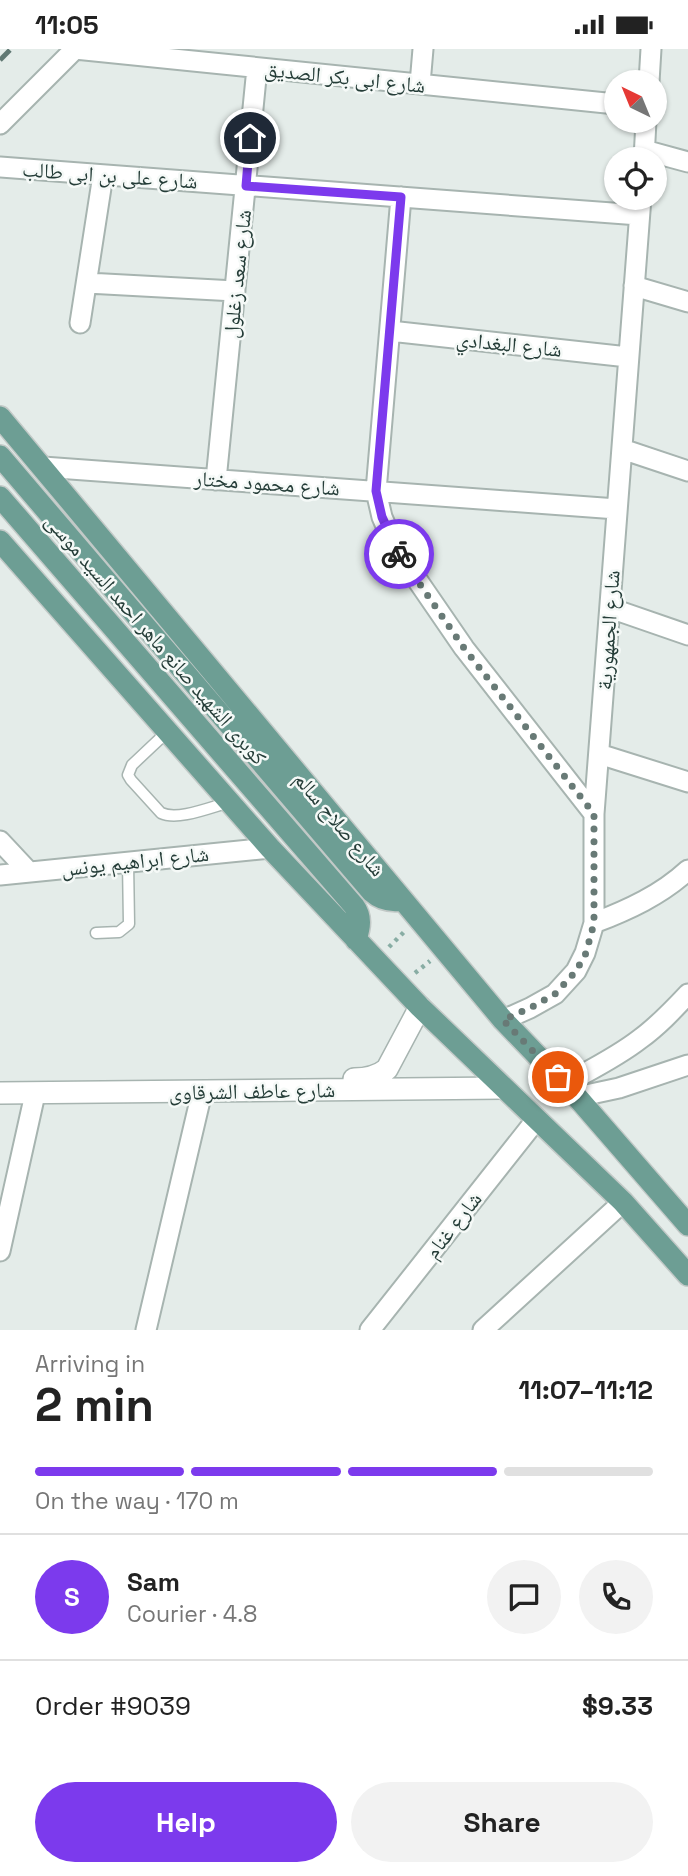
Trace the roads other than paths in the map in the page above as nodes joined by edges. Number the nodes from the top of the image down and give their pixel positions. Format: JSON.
{"nodes":[{"id":1,"x":75,"y":49,"type":"edge"},
{"id":2,"x":423,"y":49,"type":"edge"},
{"id":3,"x":651,"y":49,"type":"edge"},
{"id":4,"x":257,"y":68,"type":"junction"},
{"id":5,"x":650,"y":70,"type":"edge"},
{"id":6,"x":420,"y":84,"type":"junction"},
{"id":7,"x":604,"y":103,"type":"edge"},
{"id":8,"x":0,"y":124,"type":"edge"},
{"id":9,"x":667,"y":159,"type":"edge"},
{"id":10,"x":688,"y":162,"type":"edge"},
{"id":11,"x":0,"y":167,"type":"edge"},
{"id":12,"x":103,"y":175,"type":"junction"},
{"id":13,"x":246,"y":186,"type":"junction"},
{"id":14,"x":401,"y":197,"type":"junction"},
{"id":15,"x":604,"y":205,"type":"edge"},
{"id":16,"x":640,"y":210,"type":"edge"},
{"id":17,"x":87,"y":283,"type":"junction"},
{"id":18,"x":634,"y":286,"type":"junction"},
{"id":19,"x":235,"y":291,"type":"junction"},
{"id":20,"x":688,"y":302,"type":"edge"},
{"id":21,"x":80,"y":323,"type":"dead end"},
{"id":22,"x":390,"y":331,"type":"junction"},
{"id":23,"x":628,"y":357,"type":"junction"},
{"id":24,"x":0,"y":417,"type":"edge"},
{"id":25,"x":622,"y":449,"type":"junction"},
{"id":26,"x":0,"y":456,"type":"edge"},
{"id":27,"x":43,"y":467,"type":"junction"},
{"id":28,"x":688,"y":471,"type":"edge"},
{"id":29,"x":216,"y":480,"type":"junction"},
{"id":30,"x":376,"y":491,"type":"junction"},
{"id":31,"x":0,"y":497,"type":"edge"},
{"id":32,"x":617,"y":509,"type":"junction"},
{"id":33,"x":0,"y":541,"type":"edge"},
{"id":34,"x":610,"y":608,"type":"junction"},
{"id":35,"x":688,"y":635,"type":"edge"},
{"id":36,"x":167,"y":732,"type":"junction"},
{"id":37,"x":599,"y":754,"type":"junction"},
{"id":38,"x":688,"y":782,"type":"edge"},
{"id":39,"x":230,"y":802,"type":"junction"},
{"id":40,"x":594,"y":814,"type":"junction"},
{"id":41,"x":0,"y":841,"type":"edge"},
{"id":42,"x":270,"y":848,"type":"junction"},
{"id":43,"x":128,"y":862,"type":"junction"},
{"id":44,"x":688,"y":870,"type":"edge"},
{"id":45,"x":29,"y":872,"type":"junction"},
{"id":46,"x":0,"y":875,"type":"edge"},
{"id":47,"x":403,"y":900,"type":"junction"},
{"id":48,"x":594,"y":923,"type":"junction"},
{"id":49,"x":96,"y":933,"type":"dead end"},
{"id":50,"x":356,"y":940,"type":"junction"},
{"id":51,"x":688,"y":994,"type":"edge"},
{"id":52,"x":420,"y":1007,"type":"junction"},
{"id":53,"x":503,"y":1020,"type":"junction"},
{"id":54,"x":688,"y":1065,"type":"edge"},
{"id":55,"x":0,"y":1080,"type":"edge"},
{"id":56,"x":503,"y":1088,"type":"junction"},
{"id":57,"x":571,"y":1091,"type":"junction"},
{"id":58,"x":202,"y":1092,"type":"junction"},
{"id":59,"x":0,"y":1093,"type":"edge"},
{"id":60,"x":35,"y":1094,"type":"junction"},
{"id":61,"x":536,"y":1119,"type":"junction"},
{"id":62,"x":623,"y":1202,"type":"junction"},
{"id":63,"x":688,"y":1225,"type":"edge"},
{"id":64,"x":0,"y":1251,"type":"edge"},
{"id":65,"x":688,"y":1275,"type":"edge"},
{"id":66,"x":146,"y":1330,"type":"edge"},
{"id":67,"x":370,"y":1330,"type":"edge"},
{"id":68,"x":483,"y":1330,"type":"edge"}],
"edges":[{"from":1,"to":4,"type":"street","name":"شارع ابى بكر الصديق"},
{"from":1,"to":8,"type":"street"},
{"from":2,"to":6,"type":"street"},
{"from":3,"to":5,"type":"street"},
{"from":4,"to":6,"type":"street","name":"شارع ابى بكر الصديق"},
{"from":4,"to":13,"type":"street","name":"شارع سعد زغلول"},
{"from":6,"to":7,"type":"street","name":"شارع ابى بكر الصديق"},
{"from":9,"to":10,"type":"street"},
{"from":11,"to":12,"type":"street","name":"شارع على بن ابى طالب"},
{"from":12,"to":13,"type":"street","name":"شارع على بن ابى طالب"},
{"from":12,"to":17,"type":"street"},
{"from":13,"to":14,"type":"street","name":"شارع على بن ابى طالب"},
{"from":13,"to":19,"type":"street","name":"شارع سعد زغلول"},
{"from":14,"to":15,"type":"street","name":"شارع على بن ابى طالب"},
{"from":14,"to":22,"type":"street"},
{"from":16,"to":18,"type":"street","name":"شارع الجمهورية"},
{"from":17,"to":19,"type":"street"},
{"from":17,"to":21,"type":"street"},
{"from":18,"to":20,"type":"street"},
{"from":18,"to":23,"type":"street","name":"شارع الجمهورية"},
{"from":19,"to":29,"type":"street","name":"شارع سعد زغلول"},
{"from":22,"to":23,"type":"street","name":"شارع البغدادي"},
{"from":22,"to":30,"type":"street"},
{"from":23,"to":25,"type":"street","name":"شارع الجمهورية"},
{"from":24,"to":27,"type":"main road","name":"شارع صلاح سالم"},
{"from":25,"to":28,"type":"street"},
{"from":25,"to":32,"type":"street","name":"شارع الجمهورية"},
{"from":26,"to":47,"type":"main road","name":"كوبرى الشهيد صانع ماهر احمد السيد موسى"},
{"from":27,"to":29,"type":"street","name":"شارع محمود مختار"},
{"from":27,"to":47,"type":"main road","name":"شارع صلاح سالم"},
{"from":29,"to":30,"type":"street","name":"شارع محمود مختار"},
{"from":30,"to":32,"type":"street","name":"شارع محمود مختار"},
{"from":30,"to":40,"type":"street"},
{"from":31,"to":50,"type":"main road","name":"كوبرى الشهيد صانع ماهر احمد السيد موسى"},
{"from":32,"to":34,"type":"street","name":"شارع الجمهورية"},
{"from":33,"to":36,"type":"main road"},
{"from":34,"to":35,"type":"street"},
{"from":34,"to":37,"type":"street","name":"شارع الجمهورية"},
{"from":36,"to":39,"type":"main road"},
{"from":36,"to":39,"type":"lane"},
{"from":37,"to":38,"type":"street"},
{"from":37,"to":40,"type":"street","name":"شارع الجمهورية"},
{"from":39,"to":42,"type":"main road"},
{"from":40,"to":48,"type":"street","name":"شارع الجمهورية"},
{"from":41,"to":45,"type":"street"},
{"from":42,"to":43,"type":"street","name":"شارع ابراهيم يونس"},
{"from":42,"to":50,"type":"main road"},
{"from":43,"to":45,"type":"street","name":"شارع ابراهيم يونس"},
{"from":43,"to":49,"type":"lane"},
{"from":44,"to":48,"type":"street"},
{"from":45,"to":46,"type":"street","name":"شارع ابراهيم يونس"},
{"from":47,"to":53,"type":"main road","name":"شارع صلاح سالم"},
{"from":48,"to":53,"type":"street","name":"شارع الجمهورية"},
{"from":50,"to":52,"type":"main road"},
{"from":51,"to":57,"type":"street"},
{"from":52,"to":55,"type":"street","name":"شارع عاطف الشرقاوى"},
{"from":52,"to":56,"type":"main road"},
{"from":53,"to":57,"type":"main road","name":"شارع صلاح سالم"},
{"from":54,"to":57,"type":"street"},
{"from":56,"to":58,"type":"street","name":"شارع عاطف الشرقاوى"},
{"from":56,"to":61,"type":"main road"},
{"from":57,"to":63,"type":"main road","name":"شارع صلاح سالم"},
{"from":58,"to":60,"type":"street","name":"شارع عاطف الشرقاوى"},
{"from":58,"to":66,"type":"street"},
{"from":59,"to":60,"type":"street","name":"شارع عاطف الشرقاوى"},
{"from":60,"to":64,"type":"street"},
{"from":61,"to":62,"type":"main road"},
{"from":61,"to":67,"type":"street","name":"شارع غنام"},
{"from":62,"to":65,"type":"main road"},
{"from":62,"to":68,"type":"street"}]}
